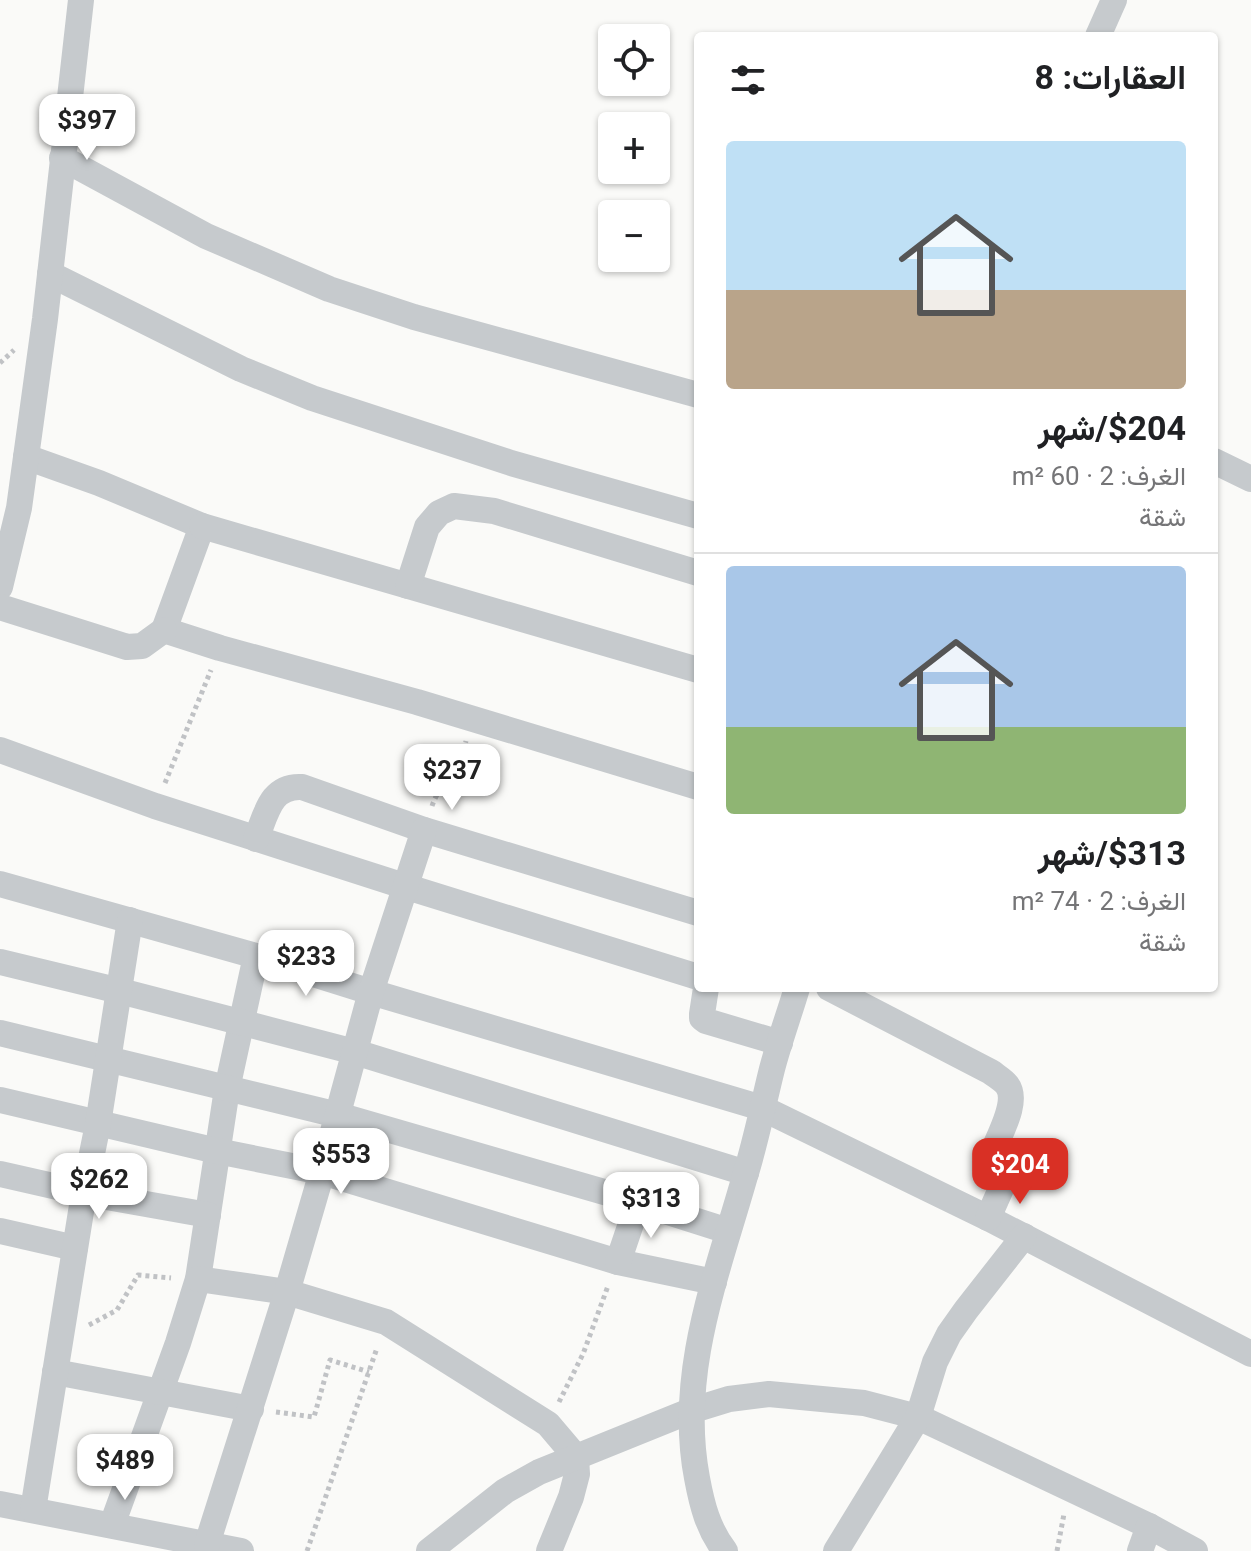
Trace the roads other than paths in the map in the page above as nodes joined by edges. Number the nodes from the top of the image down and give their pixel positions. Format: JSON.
{"nodes":[{"id":1,"x":81,"y":0,"type":"edge"},
{"id":2,"x":1114,"y":0,"type":"edge"},
{"id":3,"x":1100,"y":32,"type":"edge"},
{"id":4,"x":62,"y":158,"type":"junction"},
{"id":5,"x":50,"y":274,"type":"junction"},
{"id":6,"x":694,"y":394,"type":"edge"},
{"id":7,"x":26,"y":457,"type":"junction"},
{"id":8,"x":1218,"y":463,"type":"edge"},
{"id":9,"x":1251,"y":479,"type":"edge"},
{"id":10,"x":694,"y":515,"type":"edge"},
{"id":11,"x":202,"y":526,"type":"junction"},
{"id":12,"x":6,"y":538,"type":"edge"},
{"id":13,"x":694,"y":572,"type":"edge"},
{"id":14,"x":408,"y":586,"type":"junction"},
{"id":15,"x":0,"y":587,"type":"edge"},
{"id":16,"x":0,"y":607,"type":"edge"},
{"id":17,"x":164,"y":630,"type":"junction"},
{"id":18,"x":694,"y":669,"type":"edge"},
{"id":19,"x":0,"y":750,"type":"edge"},
{"id":20,"x":694,"y":786,"type":"edge"},
{"id":21,"x":424,"y":830,"type":"junction"},
{"id":22,"x":256,"y":839,"type":"junction"},
{"id":23,"x":0,"y":884,"type":"edge"},
{"id":24,"x":404,"y":886,"type":"junction"},
{"id":25,"x":694,"y":912,"type":"edge"},
{"id":26,"x":130,"y":920,"type":"junction"},
{"id":27,"x":256,"y":956,"type":"junction"},
{"id":28,"x":0,"y":962,"type":"edge"},
{"id":29,"x":694,"y":976,"type":"edge"},
{"id":30,"x":120,"y":991,"type":"junction"},
{"id":31,"x":371,"y":992,"type":"junction"},
{"id":32,"x":705,"y":992,"type":"edge"},
{"id":33,"x":796,"y":992,"type":"edge"},
{"id":34,"x":837,"y":992,"type":"edge"},
{"id":35,"x":242,"y":1023,"type":"junction"},
{"id":36,"x":0,"y":1033,"type":"edge"},
{"id":37,"x":780,"y":1043,"type":"junction"},
{"id":38,"x":355,"y":1052,"type":"junction"},
{"id":39,"x":109,"y":1060,"type":"junction"},
{"id":40,"x":227,"y":1089,"type":"junction"},
{"id":41,"x":0,"y":1100,"type":"edge"},
{"id":42,"x":762,"y":1108,"type":"junction"},
{"id":43,"x":338,"y":1115,"type":"junction"},
{"id":44,"x":98,"y":1124,"type":"junction"},
{"id":45,"x":217,"y":1151,"type":"junction"},
{"id":46,"x":322,"y":1172,"type":"junction"},
{"id":47,"x":746,"y":1173,"type":"junction"},
{"id":48,"x":0,"y":1174,"type":"edge"},
{"id":49,"x":84,"y":1193,"type":"junction"},
{"id":50,"x":638,"y":1203,"type":"junction"},
{"id":51,"x":208,"y":1215,"type":"junction"},
{"id":52,"x":988,"y":1218,"type":"junction"},
{"id":53,"x":0,"y":1231,"type":"edge"},
{"id":54,"x":728,"y":1231,"type":"junction"},
{"id":55,"x":1024,"y":1236,"type":"junction"},
{"id":56,"x":75,"y":1248,"type":"junction"},
{"id":57,"x":618,"y":1262,"type":"junction"},
{"id":58,"x":198,"y":1279,"type":"junction"},
{"id":59,"x":714,"y":1282,"type":"junction"},
{"id":60,"x":287,"y":1292,"type":"junction"},
{"id":61,"x":1251,"y":1354,"type":"edge"},
{"id":62,"x":55,"y":1372,"type":"junction"},
{"id":63,"x":160,"y":1391,"type":"junction"},
{"id":64,"x":251,"y":1409,"type":"junction"},
{"id":65,"x":690,"y":1411,"type":"junction"},
{"id":66,"x":918,"y":1417,"type":"junction"},
{"id":67,"x":576,"y":1457,"type":"junction"},
{"id":68,"x":0,"y":1504,"type":"edge"},
{"id":69,"x":33,"y":1510,"type":"junction"},
{"id":70,"x":112,"y":1525,"type":"junction"},
{"id":71,"x":1149,"y":1526,"type":"junction"},
{"id":72,"x":207,"y":1544,"type":"junction"},
{"id":73,"x":241,"y":1551,"type":"edge"},
{"id":74,"x":429,"y":1551,"type":"edge"},
{"id":75,"x":549,"y":1551,"type":"edge"},
{"id":76,"x":725,"y":1551,"type":"edge"},
{"id":77,"x":836,"y":1551,"type":"edge"},
{"id":78,"x":1140,"y":1551,"type":"edge"},
{"id":79,"x":1195,"y":1551,"type":"edge"}],
"edges":[{"from":1,"to":4,"type":"street"},
{"from":2,"to":3,"type":"street"},
{"from":4,"to":5,"type":"street"},
{"from":4,"to":6,"type":"street"},
{"from":5,"to":7,"type":"street"},
{"from":5,"to":10,"type":"street"},
{"from":7,"to":11,"type":"street"},
{"from":7,"to":12,"type":"street"},
{"from":8,"to":9,"type":"street"},
{"from":11,"to":14,"type":"street"},
{"from":11,"to":17,"type":"street"},
{"from":12,"to":15,"type":"street"},
{"from":13,"to":14,"type":"street"},
{"from":14,"to":18,"type":"street"},
{"from":16,"to":17,"type":"street"},
{"from":17,"to":20,"type":"street"},
{"from":19,"to":22,"type":"street"},
{"from":21,"to":22,"type":"street"},
{"from":21,"to":24,"type":"street"},
{"from":21,"to":25,"type":"street"},
{"from":22,"to":24,"type":"street"},
{"from":23,"to":26,"type":"street"},
{"from":24,"to":29,"type":"street"},
{"from":24,"to":31,"type":"street"},
{"from":26,"to":27,"type":"street"},
{"from":26,"to":30,"type":"street"},
{"from":27,"to":31,"type":"street"},
{"from":27,"to":35,"type":"street"},
{"from":28,"to":30,"type":"street"},
{"from":30,"to":35,"type":"street"},
{"from":30,"to":39,"type":"street"},
{"from":31,"to":38,"type":"street"},
{"from":31,"to":42,"type":"street"},
{"from":32,"to":37,"type":"street"},
{"from":33,"to":37,"type":"street"},
{"from":34,"to":52,"type":"street"},
{"from":35,"to":38,"type":"street"},
{"from":35,"to":40,"type":"street"},
{"from":36,"to":39,"type":"street"},
{"from":37,"to":42,"type":"street"},
{"from":38,"to":43,"type":"street"},
{"from":38,"to":47,"type":"street"},
{"from":39,"to":40,"type":"street"},
{"from":39,"to":44,"type":"street"},
{"from":40,"to":43,"type":"street"},
{"from":40,"to":45,"type":"street"},
{"from":41,"to":44,"type":"street"},
{"from":42,"to":47,"type":"street"},
{"from":42,"to":52,"type":"street"},
{"from":43,"to":46,"type":"street"},
{"from":43,"to":50,"type":"street"},
{"from":44,"to":45,"type":"street"},
{"from":44,"to":49,"type":"street"},
{"from":45,"to":46,"type":"street"},
{"from":45,"to":51,"type":"street"},
{"from":46,"to":57,"type":"street"},
{"from":46,"to":60,"type":"street"},
{"from":47,"to":54,"type":"street"},
{"from":48,"to":49,"type":"street"},
{"from":49,"to":51,"type":"street"},
{"from":49,"to":56,"type":"street"},
{"from":50,"to":54,"type":"street"},
{"from":50,"to":57,"type":"street"},
{"from":51,"to":58,"type":"street"},
{"from":52,"to":55,"type":"street"},
{"from":53,"to":56,"type":"street"},
{"from":54,"to":59,"type":"street"},
{"from":55,"to":61,"type":"street"},
{"from":55,"to":66,"type":"street"},
{"from":56,"to":62,"type":"street"},
{"from":57,"to":59,"type":"street"},
{"from":58,"to":60,"type":"street"},
{"from":58,"to":63,"type":"street"},
{"from":59,"to":65,"type":"street"},
{"from":60,"to":64,"type":"street"},
{"from":60,"to":67,"type":"street"},
{"from":62,"to":63,"type":"street"},
{"from":62,"to":69,"type":"street"},
{"from":63,"to":64,"type":"street"},
{"from":63,"to":70,"type":"street"},
{"from":64,"to":72,"type":"street"},
{"from":65,"to":66,"type":"street"},
{"from":65,"to":67,"type":"street"},
{"from":65,"to":76,"type":"street"},
{"from":66,"to":71,"type":"street"},
{"from":66,"to":77,"type":"street"},
{"from":67,"to":74,"type":"street"},
{"from":67,"to":75,"type":"street"},
{"from":68,"to":69,"type":"street"},
{"from":69,"to":70,"type":"street"},
{"from":70,"to":72,"type":"street"},
{"from":71,"to":78,"type":"street"},
{"from":71,"to":79,"type":"street"},
{"from":72,"to":73,"type":"street"}]}
